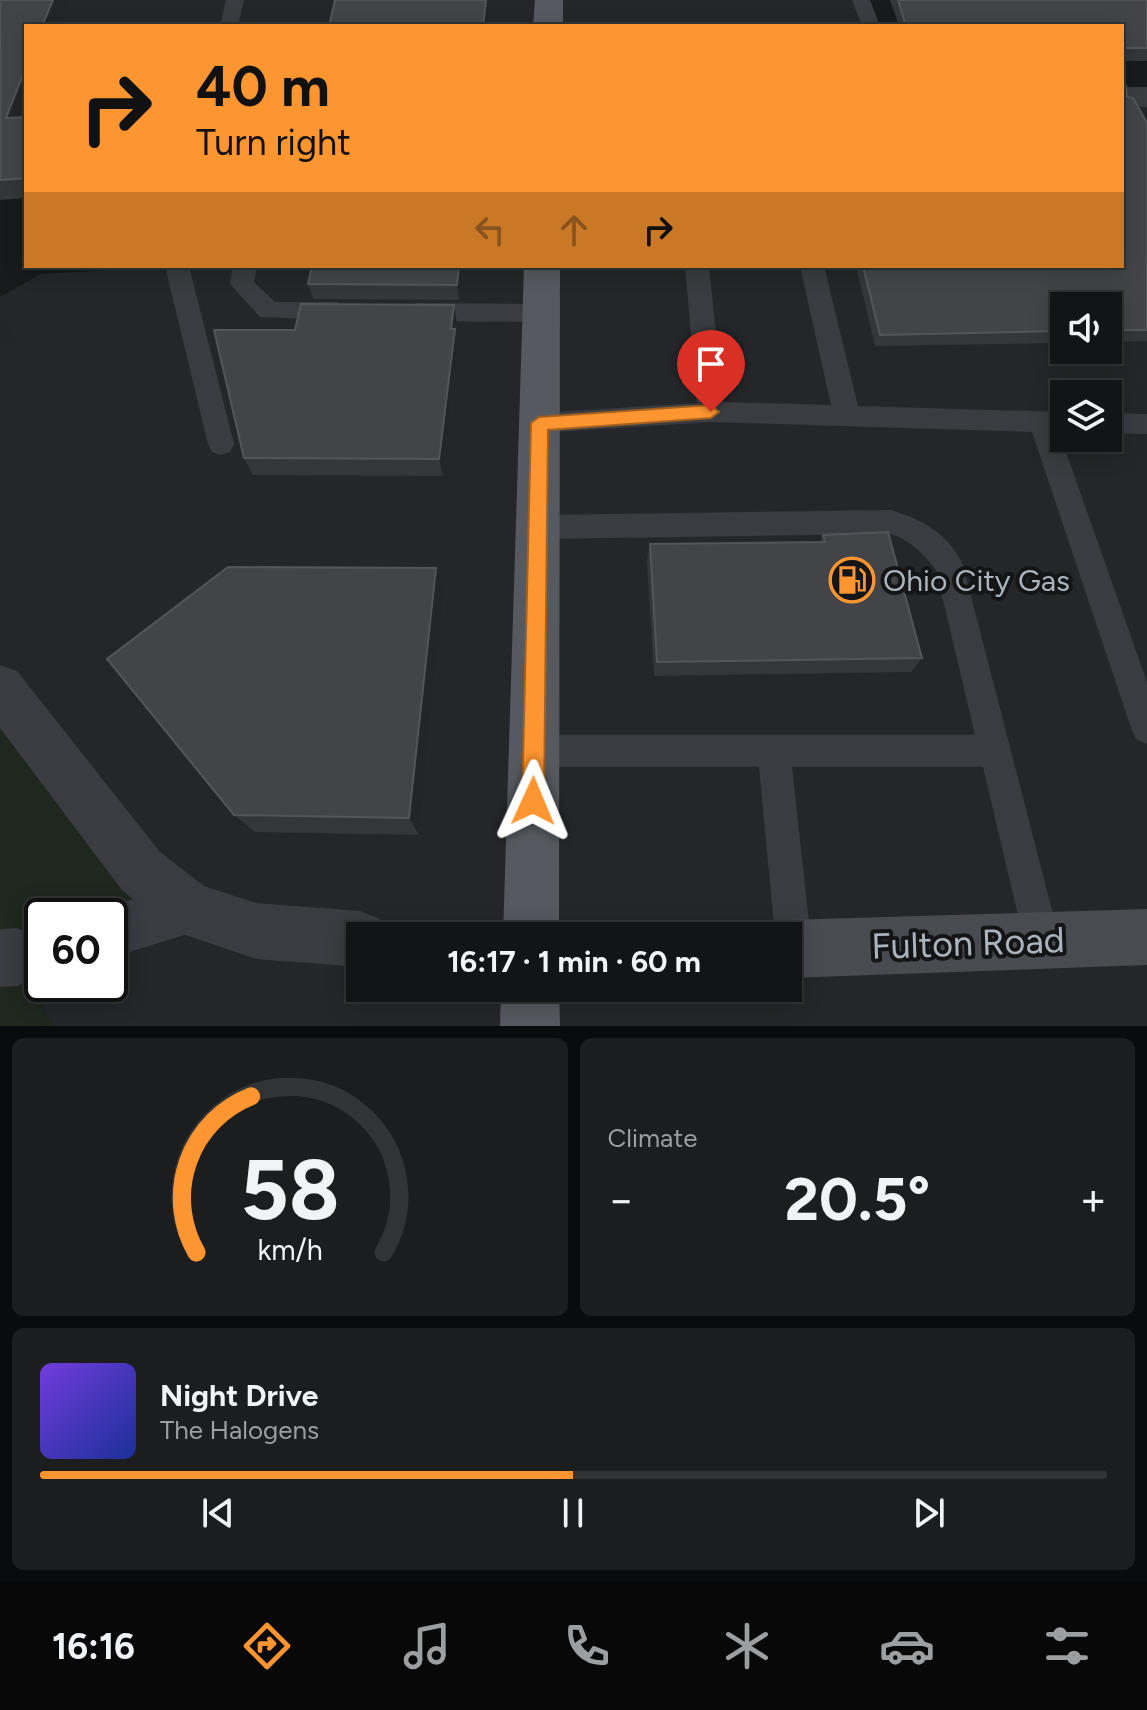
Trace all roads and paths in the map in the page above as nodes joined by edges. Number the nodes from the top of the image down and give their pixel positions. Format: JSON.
{"nodes":[{"id":1,"x":235,"y":0,"type":"edge"},
{"id":2,"x":549,"y":0,"type":"edge"},
{"id":3,"x":861,"y":0,"type":"edge"},
{"id":4,"x":229,"y":24,"type":"edge"},
{"id":5,"x":548,"y":24,"type":"edge"},
{"id":6,"x":870,"y":24,"type":"edge"},
{"id":7,"x":1124,"y":97,"type":"edge"},
{"id":8,"x":1147,"y":97,"type":"edge"},
{"id":9,"x":177,"y":268,"type":"edge"},
{"id":10,"x":245,"y":268,"type":"edge"},
{"id":11,"x":542,"y":268,"type":"edge"},
{"id":12,"x":697,"y":268,"type":"edge"},
{"id":13,"x":812,"y":268,"type":"edge"},
{"id":14,"x":363,"y":311,"type":"edge"},
{"id":15,"x":395,"y":312,"type":"edge"},
{"id":16,"x":541,"y":313,"type":"junction"},
{"id":17,"x":711,"y":412,"type":"junction"},
{"id":18,"x":847,"y":416,"type":"junction"},
{"id":19,"x":1050,"y":422,"type":"edge"},
{"id":20,"x":539,"y":423,"type":"junction"},
{"id":21,"x":1122,"y":423,"type":"edge"},
{"id":22,"x":1147,"y":424,"type":"edge"},
{"id":23,"x":221,"y":444,"type":"dead end"},
{"id":24,"x":1062,"y":452,"type":"edge"},
{"id":25,"x":538,"y":527,"type":"junction"},
{"id":26,"x":0,"y":688,"type":"edge"},
{"id":27,"x":1147,"y":728,"type":"edge"},
{"id":28,"x":534,"y":751,"type":"junction"},
{"id":29,"x":997,"y":751,"type":"junction"},
{"id":30,"x":774,"y":752,"type":"junction"},
{"id":31,"x":188,"y":909,"type":"junction"},
{"id":32,"x":531,"y":922,"type":"edge"},
{"id":33,"x":789,"y":922,"type":"edge"},
{"id":34,"x":128,"y":926,"type":"edge"},
{"id":35,"x":1147,"y":937,"type":"edge"},
{"id":36,"x":346,"y":938,"type":"edge"},
{"id":37,"x":1042,"y":941,"type":"junction"},
{"id":38,"x":802,"y":949,"type":"edge"},
{"id":39,"x":530,"y":1002,"type":"edge"},
{"id":40,"x":530,"y":1026,"type":"edge"}],
"edges":[{"from":1,"to":4,"type":"lane"},
{"from":2,"to":5,"type":"main road"},
{"from":3,"to":6,"type":"lane"},
{"from":7,"to":8,"type":"street"},
{"from":9,"to":23,"type":"lane"},
{"from":10,"to":14,"type":"lane"},
{"from":11,"to":16,"type":"main road"},
{"from":12,"to":17,"type":"lane"},
{"from":13,"to":18,"type":"lane"},
{"from":15,"to":16,"type":"lane"},
{"from":16,"to":20,"type":"main road"},
{"from":17,"to":18,"type":"lane"},
{"from":17,"to":20,"type":"lane"},
{"from":18,"to":19,"type":"lane"},
{"from":20,"to":25,"type":"main road"},
{"from":21,"to":22,"type":"lane"},
{"from":24,"to":27,"type":"lane"},
{"from":25,"to":28,"type":"main road"},
{"from":25,"to":29,"type":"lane"},
{"from":26,"to":31,"type":"street"},
{"from":28,"to":30,"type":"lane"},
{"from":28,"to":32,"type":"main road"},
{"from":29,"to":30,"type":"lane"},
{"from":29,"to":37,"type":"lane"},
{"from":30,"to":33,"type":"lane"},
{"from":31,"to":34,"type":"street"},
{"from":31,"to":36,"type":"street"},
{"from":35,"to":37,"type":"main road","name":"Fulton Road"},
{"from":37,"to":38,"type":"main road","name":"Fulton Road"},
{"from":39,"to":40,"type":"main road"}]}
